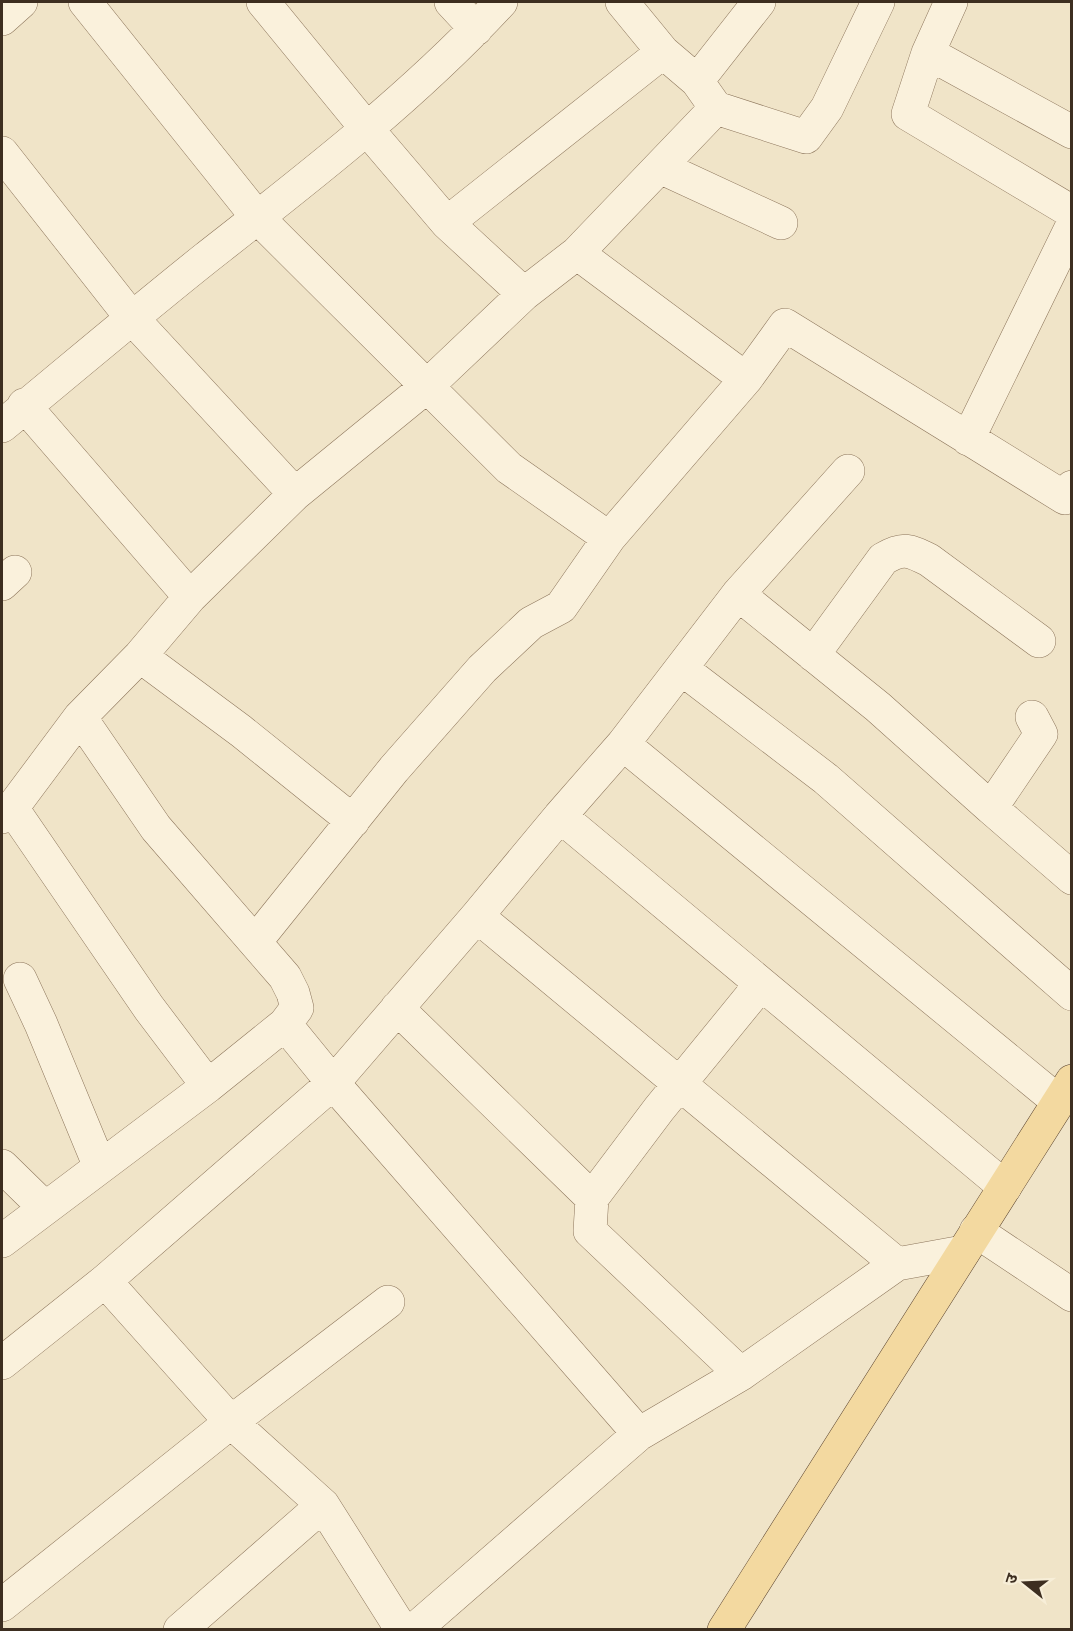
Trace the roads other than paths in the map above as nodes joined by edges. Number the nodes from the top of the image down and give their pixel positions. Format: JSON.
{"nodes":[{"id":1,"x":21,"y":2,"type":"edge"},
{"id":2,"x":85,"y":2,"type":"edge"},
{"id":3,"x":263,"y":2,"type":"edge"},
{"id":4,"x":451,"y":2,"type":"edge"},
{"id":5,"x":501,"y":2,"type":"edge"},
{"id":6,"x":622,"y":2,"type":"edge"},
{"id":7,"x":759,"y":2,"type":"edge"},
{"id":8,"x":878,"y":2,"type":"edge"},
{"id":9,"x":951,"y":2,"type":"edge"},
{"id":10,"x":2,"y":19,"type":"edge"},
{"id":11,"x":476,"y":29,"type":"junction"},
{"id":12,"x":663,"y":52,"type":"junction"},
{"id":13,"x":928,"y":53,"type":"junction"},
{"id":14,"x":697,"y":81,"type":"junction"},
{"id":15,"x":716,"y":108,"type":"junction"},
{"id":16,"x":367,"y":129,"type":"junction"},
{"id":17,"x":1071,"y":132,"type":"edge"},
{"id":18,"x":2,"y":153,"type":"edge"},
{"id":19,"x":660,"y":167,"type":"junction"},
{"id":20,"x":1071,"y":212,"type":"edge"},
{"id":21,"x":257,"y":218,"type":"junction"},
{"id":22,"x":782,"y":223,"type":"dead end"},
{"id":23,"x":447,"y":224,"type":"junction"},
{"id":24,"x":1071,"y":226,"type":"edge"},
{"id":25,"x":577,"y":253,"type":"junction"},
{"id":26,"x":524,"y":294,"type":"junction"},
{"id":27,"x":131,"y":317,"type":"junction"},
{"id":28,"x":746,"y":379,"type":"junction"},
{"id":29,"x":426,"y":387,"type":"junction"},
{"id":30,"x":8,"y":419,"type":"edge"},
{"id":31,"x":969,"y":439,"type":"junction"},
{"id":32,"x":848,"y":471,"type":"dead end"},
{"id":33,"x":1071,"y":487,"type":"edge"},
{"id":34,"x":295,"y":494,"type":"junction"},
{"id":35,"x":609,"y":538,"type":"junction"},
{"id":36,"x":738,"y":594,"type":"junction"},
{"id":37,"x":190,"y":597,"type":"junction"},
{"id":38,"x":1039,"y":641,"type":"dead end"},
{"id":39,"x":813,"y":655,"type":"junction"},
{"id":40,"x":140,"y":656,"type":"junction"},
{"id":41,"x":682,"y":669,"type":"junction"},
{"id":42,"x":80,"y":717,"type":"junction"},
{"id":43,"x":1032,"y":717,"type":"dead end"},
{"id":44,"x":623,"y":744,"type":"junction"},
{"id":45,"x":991,"y":808,"type":"junction"},
{"id":46,"x":7,"y":812,"type":"edge"},
{"id":47,"x":560,"y":816,"type":"junction"},
{"id":48,"x":352,"y":821,"type":"junction"},
{"id":49,"x":1071,"y":878,"type":"edge"},
{"id":50,"x":477,"y":916,"type":"junction"},
{"id":51,"x":255,"y":942,"type":"junction"},
{"id":52,"x":20,"y":980,"type":"dead end"},
{"id":53,"x":761,"y":984,"type":"junction"},
{"id":54,"x":1071,"y":994,"type":"edge"},
{"id":55,"x":397,"y":1008,"type":"junction"},
{"id":56,"x":285,"y":1024,"type":"junction"},
{"id":57,"x":333,"y":1083,"type":"junction"},
{"id":58,"x":680,"y":1083,"type":"junction"},
{"id":59,"x":208,"y":1086,"type":"junction"},
{"id":60,"x":1065,"y":1091,"type":"edge"},
{"id":61,"x":2,"y":1166,"type":"edge"},
{"id":62,"x":100,"y":1167,"type":"junction"},
{"id":63,"x":1005,"y":1187,"type":"junction"},
{"id":64,"x":592,"y":1198,"type":"junction"},
{"id":65,"x":45,"y":1208,"type":"junction"},
{"id":66,"x":2,"y":1241,"type":"edge"},
{"id":67,"x":970,"y":1241,"type":"junction"},
{"id":68,"x":897,"y":1264,"type":"junction"},
{"id":69,"x":105,"y":1281,"type":"junction"},
{"id":70,"x":1071,"y":1294,"type":"edge"},
{"id":71,"x":388,"y":1302,"type":"dead end"},
{"id":72,"x":2,"y":1364,"type":"edge"},
{"id":73,"x":741,"y":1374,"type":"junction"},
{"id":74,"x":231,"y":1422,"type":"junction"},
{"id":75,"x":639,"y":1434,"type":"junction"},
{"id":76,"x":323,"y":1506,"type":"junction"},
{"id":77,"x":2,"y":1605,"type":"edge"},
{"id":78,"x":180,"y":1629,"type":"edge"},
{"id":79,"x":402,"y":1629,"type":"edge"},
{"id":80,"x":414,"y":1629,"type":"edge"},
{"id":81,"x":724,"y":1629,"type":"edge"}],
"edges":[{"from":1,"to":10,"type":"street"},
{"from":2,"to":21,"type":"street"},
{"from":3,"to":16,"type":"street"},
{"from":4,"to":11,"type":"street"},
{"from":5,"to":11,"type":"street"},
{"from":6,"to":12,"type":"street"},
{"from":7,"to":14,"type":"street"},
{"from":8,"to":15,"type":"street"},
{"from":9,"to":13,"type":"street"},
{"from":11,"to":16,"type":"street"},
{"from":12,"to":14,"type":"street"},
{"from":12,"to":23,"type":"street"},
{"from":13,"to":17,"type":"street"},
{"from":13,"to":20,"type":"street"},
{"from":14,"to":15,"type":"street"},
{"from":15,"to":19,"type":"street"},
{"from":16,"to":21,"type":"street"},
{"from":16,"to":23,"type":"street"},
{"from":18,"to":27,"type":"street"},
{"from":19,"to":22,"type":"street"},
{"from":19,"to":25,"type":"street"},
{"from":21,"to":27,"type":"street"},
{"from":21,"to":29,"type":"street"},
{"from":23,"to":26,"type":"street"},
{"from":24,"to":31,"type":"street"},
{"from":25,"to":26,"type":"street"},
{"from":25,"to":28,"type":"street"},
{"from":26,"to":29,"type":"street"},
{"from":27,"to":30,"type":"street"},
{"from":27,"to":34,"type":"street"},
{"from":28,"to":31,"type":"street"},
{"from":28,"to":35,"type":"street"},
{"from":29,"to":34,"type":"street"},
{"from":29,"to":35,"type":"street"},
{"from":30,"to":37,"type":"street"},
{"from":31,"to":33,"type":"street"},
{"from":32,"to":36,"type":"street"},
{"from":34,"to":37,"type":"street"},
{"from":35,"to":48,"type":"street"},
{"from":36,"to":39,"type":"street"},
{"from":36,"to":41,"type":"street"},
{"from":37,"to":40,"type":"street"},
{"from":38,"to":39,"type":"street"},
{"from":39,"to":45,"type":"street"},
{"from":40,"to":42,"type":"street"},
{"from":40,"to":48,"type":"street"},
{"from":41,"to":44,"type":"street"},
{"from":41,"to":54,"type":"street"},
{"from":42,"to":46,"type":"street"},
{"from":42,"to":51,"type":"street"},
{"from":43,"to":45,"type":"street"},
{"from":44,"to":47,"type":"street"},
{"from":44,"to":60,"type":"street"},
{"from":45,"to":49,"type":"street"},
{"from":46,"to":59,"type":"street"},
{"from":47,"to":50,"type":"street"},
{"from":47,"to":53,"type":"street"},
{"from":48,"to":51,"type":"street"},
{"from":50,"to":55,"type":"street"},
{"from":50,"to":58,"type":"street"},
{"from":51,"to":56,"type":"street"},
{"from":52,"to":62,"type":"street"},
{"from":53,"to":58,"type":"street"},
{"from":53,"to":63,"type":"street"},
{"from":55,"to":57,"type":"street"},
{"from":55,"to":64,"type":"street"},
{"from":56,"to":57,"type":"street"},
{"from":56,"to":59,"type":"street"},
{"from":57,"to":69,"type":"street"},
{"from":57,"to":75,"type":"street"},
{"from":58,"to":64,"type":"street"},
{"from":58,"to":68,"type":"street"},
{"from":59,"to":62,"type":"street"},
{"from":60,"to":63,"type":"main road"},
{"from":61,"to":65,"type":"street"},
{"from":62,"to":65,"type":"street"},
{"from":63,"to":67,"type":"main road"},
{"from":64,"to":73,"type":"street"},
{"from":65,"to":66,"type":"street"},
{"from":67,"to":68,"type":"street"},
{"from":67,"to":70,"type":"street"},
{"from":67,"to":81,"type":"main road"},
{"from":68,"to":73,"type":"street"},
{"from":69,"to":72,"type":"street"},
{"from":69,"to":74,"type":"street"},
{"from":71,"to":74,"type":"street"},
{"from":73,"to":75,"type":"street"},
{"from":74,"to":76,"type":"street"},
{"from":74,"to":77,"type":"street"},
{"from":75,"to":80,"type":"street"},
{"from":76,"to":78,"type":"street"},
{"from":76,"to":79,"type":"street"}]}
